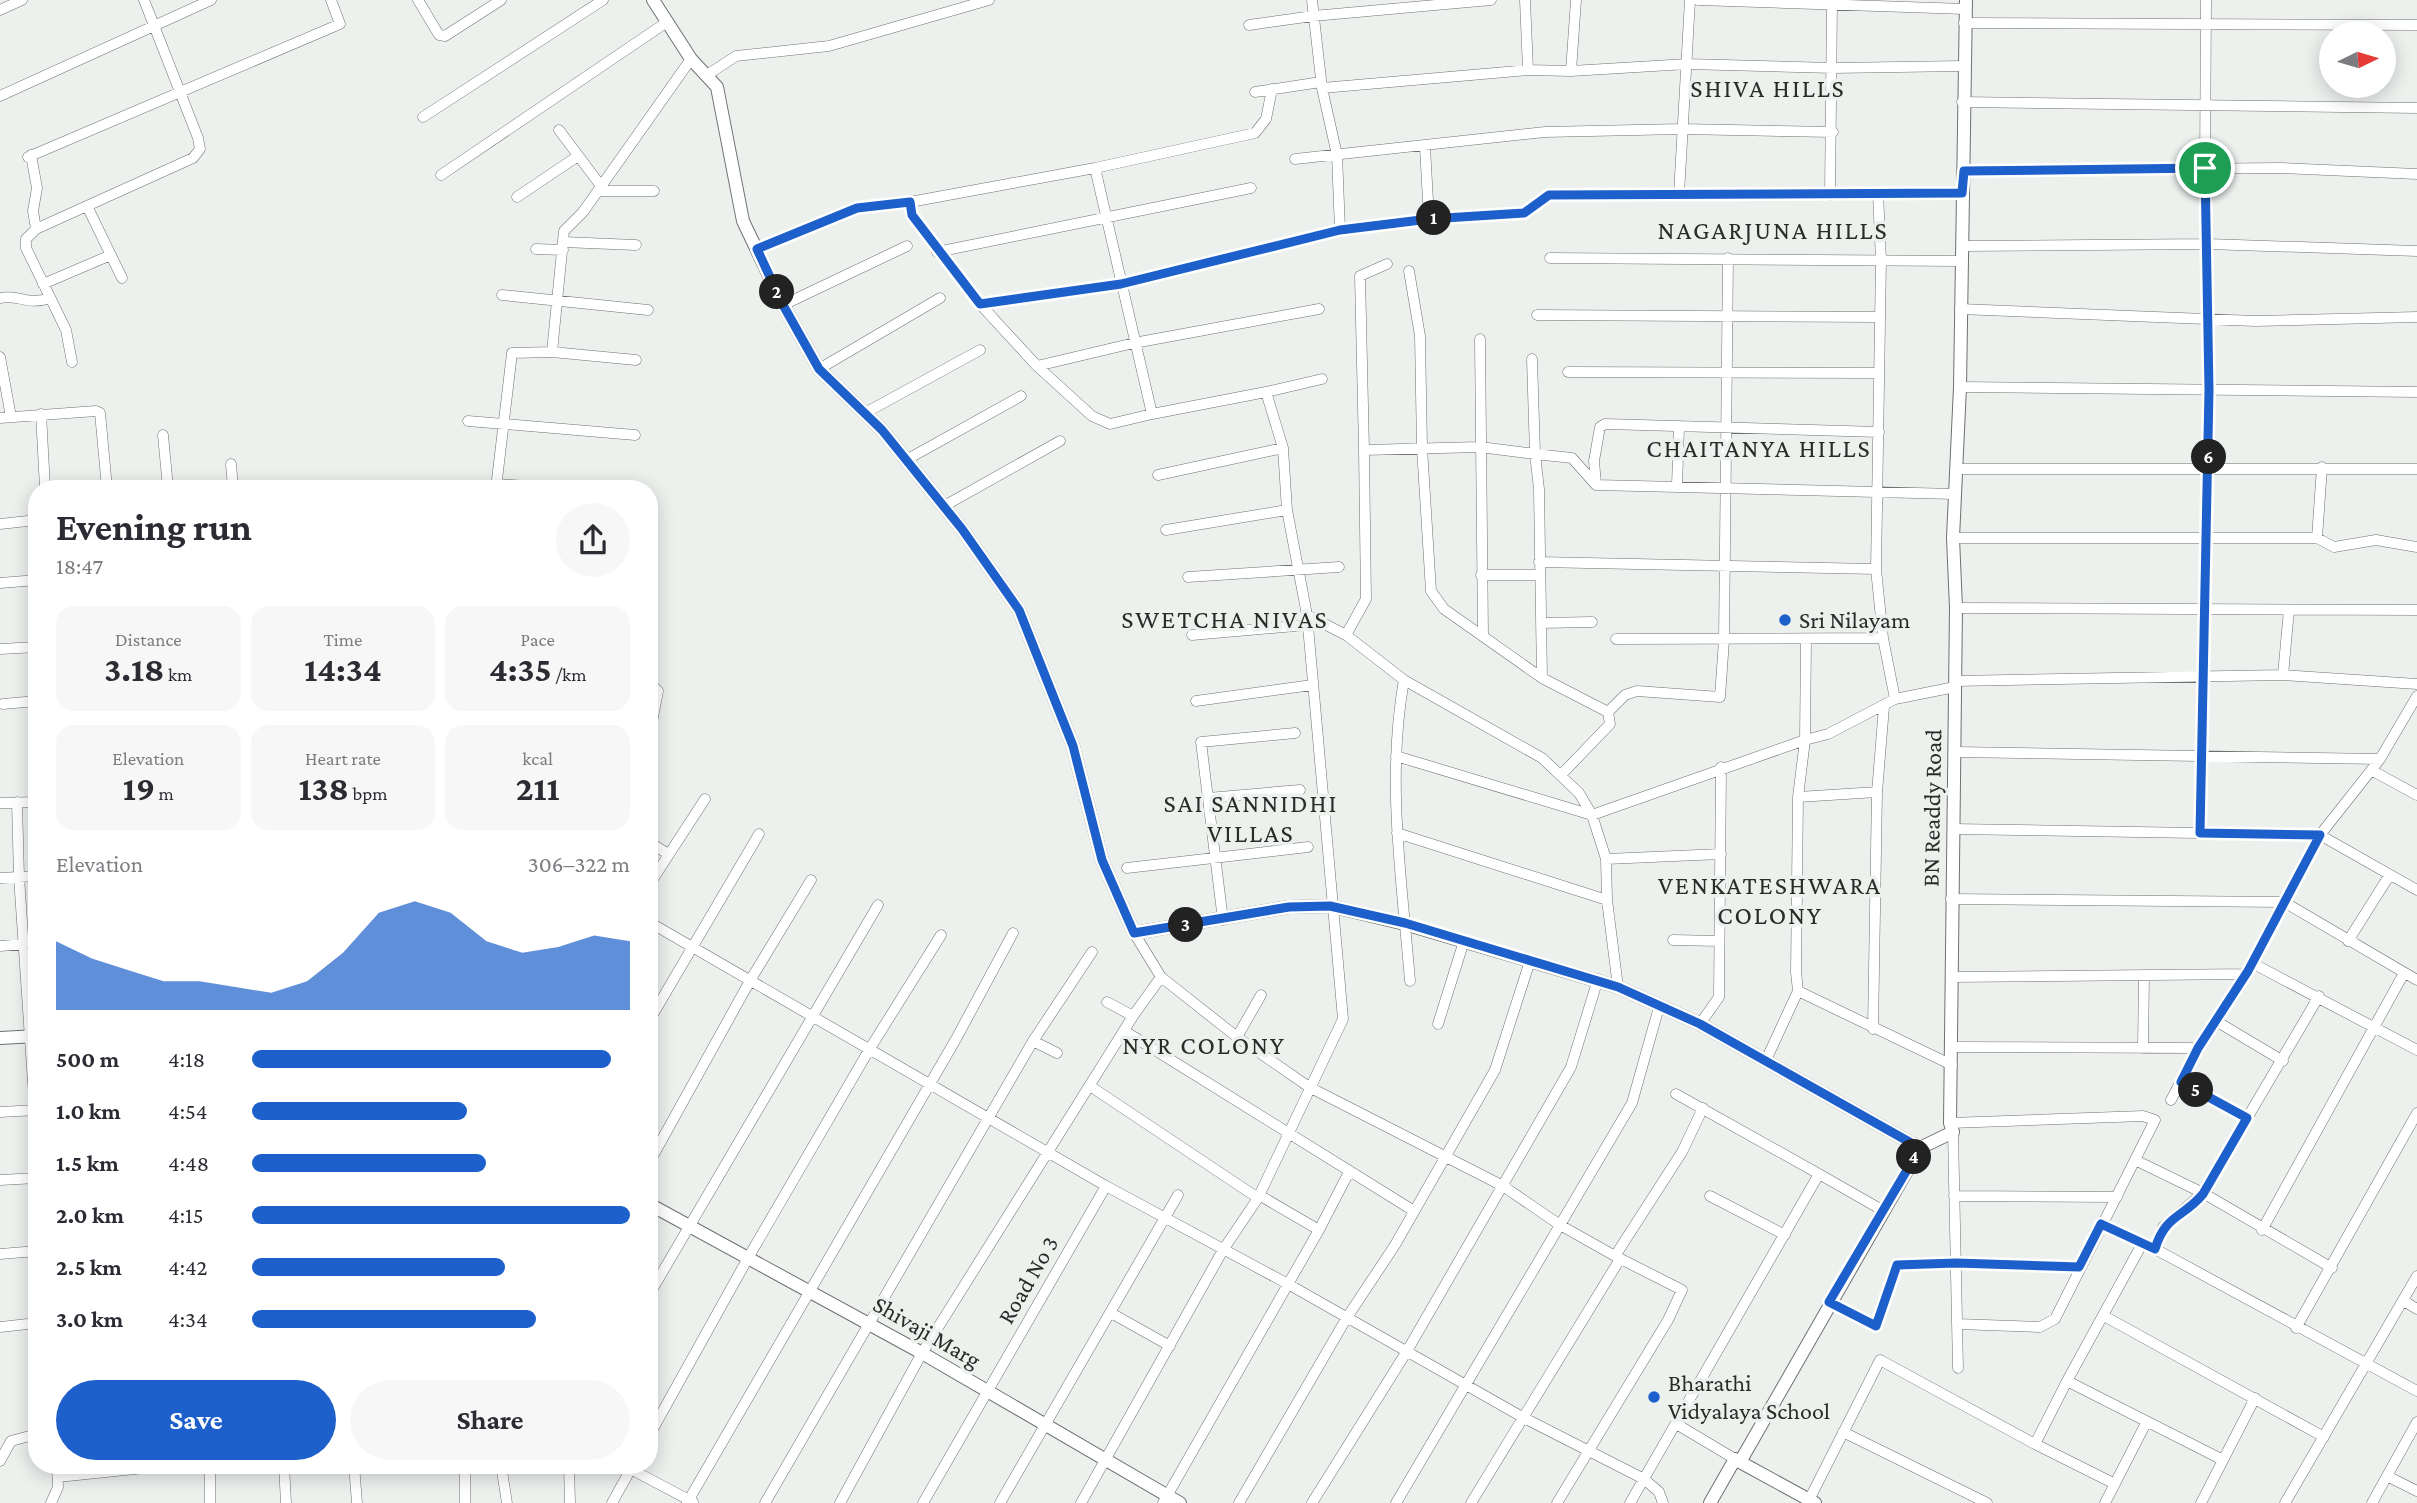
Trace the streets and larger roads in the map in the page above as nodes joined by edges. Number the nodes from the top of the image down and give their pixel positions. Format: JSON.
{"nodes":[{"id":1,"x":22,"y":0,"type":"edge"},
{"id":2,"x":144,"y":0,"type":"edge"},
{"id":3,"x":211,"y":0,"type":"edge"},
{"id":4,"x":331,"y":0,"type":"edge"},
{"id":5,"x":418,"y":0,"type":"edge"},
{"id":6,"x":501,"y":0,"type":"edge"},
{"id":7,"x":603,"y":0,"type":"edge"},
{"id":8,"x":653,"y":0,"type":"edge"},
{"id":9,"x":989,"y":0,"type":"edge"},
{"id":10,"x":1312,"y":0,"type":"edge"},
{"id":11,"x":1491,"y":0,"type":"edge"},
{"id":12,"x":1525,"y":0,"type":"edge"},
{"id":13,"x":1576,"y":0,"type":"edge"},
{"id":14,"x":1690,"y":0,"type":"edge"},
{"id":15,"x":1698,"y":0,"type":"edge"},
{"id":16,"x":2206,"y":0,"type":"edge"},
{"id":17,"x":1833,"y":2,"type":"edge"},
{"id":18,"x":1966,"y":5,"type":"edge"},
{"id":19,"x":0,"y":10,"type":"edge"},
{"id":20,"x":1313,"y":16,"type":"junction"},
{"id":21,"x":667,"y":22,"type":"junction"},
{"id":22,"x":1964,"y":23,"type":"junction"},
{"id":23,"x":2206,"y":23,"type":"junction"},
{"id":24,"x":154,"y":25,"type":"junction"},
{"id":25,"x":1249,"y":25,"type":"dead end"},
{"id":26,"x":2417,"y":25,"type":"edge"},
{"id":27,"x":691,"y":59,"type":"junction"},
{"id":28,"x":1687,"y":64,"type":"junction"},
{"id":29,"x":1963,"y":66,"type":"junction"},
{"id":30,"x":1833,"y":68,"type":"junction"},
{"id":31,"x":1528,"y":70,"type":"junction"},
{"id":32,"x":1571,"y":71,"type":"junction"},
{"id":33,"x":707,"y":75,"type":"junction"},
{"id":34,"x":1321,"y":85,"type":"junction"},
{"id":35,"x":1272,"y":89,"type":"junction"},
{"id":36,"x":1255,"y":92,"type":"dead end"},
{"id":37,"x":181,"y":93,"type":"junction"},
{"id":38,"x":0,"y":96,"type":"edge"},
{"id":39,"x":1962,"y":102,"type":"junction"},
{"id":40,"x":2206,"y":105,"type":"junction"},
{"id":41,"x":2417,"y":108,"type":"edge"},
{"id":42,"x":423,"y":117,"type":"dead end"},
{"id":43,"x":1682,"y":129,"type":"junction"},
{"id":44,"x":559,"y":130,"type":"dead end"},
{"id":45,"x":1832,"y":132,"type":"junction"},
{"id":46,"x":1425,"y":147,"type":"junction"},
{"id":47,"x":1337,"y":155,"type":"junction"},
{"id":48,"x":578,"y":156,"type":"junction"},
{"id":49,"x":1296,"y":159,"type":"dead end"},
{"id":50,"x":1095,"y":168,"type":"junction"},
{"id":51,"x":2205,"y":168,"type":"junction"},
{"id":52,"x":1964,"y":171,"type":"junction"},
{"id":53,"x":2417,"y":174,"type":"edge"},
{"id":54,"x":441,"y":175,"type":"dead end"},
{"id":55,"x":600,"y":188,"type":"junction"},
{"id":56,"x":1251,"y":188,"type":"dead end"},
{"id":57,"x":654,"y":191,"type":"dead end"},
{"id":58,"x":1878,"y":193,"type":"junction"},
{"id":59,"x":1962,"y":193,"type":"junction"},
{"id":60,"x":1679,"y":194,"type":"junction"},
{"id":61,"x":1830,"y":195,"type":"junction"},
{"id":62,"x":517,"y":197,"type":"dead end"},
{"id":63,"x":910,"y":202,"type":"junction"},
{"id":64,"x":87,"y":206,"type":"junction"},
{"id":65,"x":1429,"y":219,"type":"junction"},
{"id":66,"x":1105,"y":220,"type":"junction"},
{"id":67,"x":36,"y":229,"type":"junction"},
{"id":68,"x":1340,"y":230,"type":"junction"},
{"id":69,"x":2208,"y":244,"type":"junction"},
{"id":70,"x":636,"y":245,"type":"dead end"},
{"id":71,"x":563,"y":246,"type":"junction"},
{"id":72,"x":906,"y":246,"type":"dead end"},
{"id":73,"x":1963,"y":246,"type":"junction"},
{"id":74,"x":536,"y":249,"type":"dead end"},
{"id":75,"x":757,"y":249,"type":"junction"},
{"id":76,"x":2417,"y":251,"type":"edge"},
{"id":77,"x":937,"y":252,"type":"junction"},
{"id":78,"x":111,"y":255,"type":"junction"},
{"id":79,"x":1550,"y":258,"type":"dead end"},
{"id":80,"x":1728,"y":258,"type":"junction"},
{"id":81,"x":1881,"y":260,"type":"junction"},
{"id":82,"x":1961,"y":261,"type":"junction"},
{"id":83,"x":1387,"y":264,"type":"dead end"},
{"id":84,"x":1409,"y":271,"type":"dead end"},
{"id":85,"x":122,"y":278,"type":"dead end"},
{"id":86,"x":43,"y":284,"type":"junction"},
{"id":87,"x":1121,"y":284,"type":"junction"},
{"id":88,"x":502,"y":295,"type":"dead end"},
{"id":89,"x":0,"y":298,"type":"edge"},
{"id":90,"x":50,"y":298,"type":"junction"},
{"id":91,"x":940,"y":298,"type":"dead end"},
{"id":92,"x":559,"y":301,"type":"junction"},
{"id":93,"x":980,"y":304,"type":"junction"},
{"id":94,"x":783,"y":305,"type":"junction"},
{"id":95,"x":1960,"y":309,"type":"junction"},
{"id":96,"x":648,"y":310,"type":"dead end"},
{"id":97,"x":1319,"y":310,"type":"dead end"},
{"id":98,"x":1537,"y":315,"type":"dead end"},
{"id":99,"x":1728,"y":316,"type":"junction"},
{"id":100,"x":1880,"y":317,"type":"junction"},
{"id":101,"x":2417,"y":317,"type":"edge"},
{"id":102,"x":2209,"y":319,"type":"junction"},
{"id":103,"x":1479,"y":339,"type":"dead end"},
{"id":104,"x":1134,"y":343,"type":"junction"},
{"id":105,"x":980,"y":350,"type":"dead end"},
{"id":106,"x":552,"y":352,"type":"junction"},
{"id":107,"x":0,"y":357,"type":"edge"},
{"id":108,"x":1532,"y":359,"type":"dead end"},
{"id":109,"x":636,"y":360,"type":"dead end"},
{"id":110,"x":72,"y":362,"type":"dead end"},
{"id":111,"x":1037,"y":366,"type":"junction"},
{"id":112,"x":819,"y":369,"type":"junction"},
{"id":113,"x":1568,"y":372,"type":"dead end"},
{"id":114,"x":1728,"y":372,"type":"junction"},
{"id":115,"x":1879,"y":373,"type":"junction"},
{"id":116,"x":1322,"y":380,"type":"dead end"},
{"id":117,"x":1960,"y":387,"type":"junction"},
{"id":118,"x":2209,"y":390,"type":"junction"},
{"id":119,"x":1266,"y":392,"type":"junction"},
{"id":120,"x":2417,"y":392,"type":"edge"},
{"id":121,"x":1021,"y":397,"type":"dead end"},
{"id":122,"x":865,"y":413,"type":"junction"},
{"id":123,"x":41,"y":414,"type":"junction"},
{"id":124,"x":1152,"y":414,"type":"junction"},
{"id":125,"x":11,"y":417,"type":"junction"},
{"id":126,"x":0,"y":418,"type":"edge"},
{"id":127,"x":468,"y":421,"type":"dead end"},
{"id":128,"x":503,"y":424,"type":"junction"},
{"id":129,"x":1679,"y":426,"type":"junction"},
{"id":130,"x":1727,"y":429,"type":"junction"},
{"id":131,"x":1879,"y":432,"type":"junction"},
{"id":132,"x":163,"y":435,"type":"dead end"},
{"id":133,"x":635,"y":435,"type":"dead end"},
{"id":134,"x":1060,"y":441,"type":"dead end"},
{"id":135,"x":1480,"y":447,"type":"junction"},
{"id":136,"x":1283,"y":448,"type":"junction"},
{"id":137,"x":1422,"y":448,"type":"junction"},
{"id":138,"x":1364,"y":450,"type":"junction"},
{"id":139,"x":1535,"y":454,"type":"junction"},
{"id":140,"x":906,"y":460,"type":"junction"},
{"id":141,"x":231,"y":464,"type":"dead end"},
{"id":142,"x":2208,"y":467,"type":"junction"},
{"id":143,"x":2322,"y":467,"type":"junction"},
{"id":144,"x":1956,"y":469,"type":"junction"},
{"id":145,"x":2417,"y":469,"type":"edge"},
{"id":146,"x":1158,"y":475,"type":"dead end"},
{"id":147,"x":45,"y":480,"type":"edge"},
{"id":148,"x":106,"y":480,"type":"edge"},
{"id":149,"x":168,"y":480,"type":"edge"},
{"id":150,"x":232,"y":480,"type":"edge"},
{"id":151,"x":497,"y":480,"type":"edge"},
{"id":152,"x":1596,"y":485,"type":"junction"},
{"id":153,"x":1677,"y":486,"type":"junction"},
{"id":154,"x":1727,"y":487,"type":"junction"},
{"id":155,"x":1880,"y":492,"type":"junction"},
{"id":156,"x":1955,"y":494,"type":"junction"},
{"id":157,"x":944,"y":506,"type":"junction"},
{"id":158,"x":1287,"y":510,"type":"junction"},
{"id":159,"x":28,"y":521,"type":"edge"},
{"id":160,"x":0,"y":524,"type":"edge"},
{"id":161,"x":1166,"y":530,"type":"dead end"},
{"id":162,"x":1953,"y":538,"type":"junction"},
{"id":163,"x":2207,"y":538,"type":"junction"},
{"id":164,"x":2317,"y":538,"type":"junction"},
{"id":165,"x":2417,"y":547,"type":"edge"},
{"id":166,"x":1539,"y":562,"type":"junction"},
{"id":167,"x":1725,"y":565,"type":"junction"},
{"id":168,"x":1300,"y":567,"type":"junction"},
{"id":169,"x":1339,"y":567,"type":"dead end"},
{"id":170,"x":1876,"y":569,"type":"junction"},
{"id":171,"x":1481,"y":575,"type":"junction"},
{"id":172,"x":1540,"y":575,"type":"junction"},
{"id":173,"x":1188,"y":577,"type":"dead end"},
{"id":174,"x":28,"y":581,"type":"edge"},
{"id":175,"x":0,"y":583,"type":"edge"},
{"id":176,"x":1955,"y":608,"type":"junction"},
{"id":177,"x":2203,"y":610,"type":"junction"},
{"id":178,"x":2290,"y":610,"type":"junction"},
{"id":179,"x":2417,"y":610,"type":"edge"},
{"id":180,"x":1307,"y":620,"type":"junction"},
{"id":181,"x":1592,"y":622,"type":"dead end"},
{"id":182,"x":1541,"y":623,"type":"junction"},
{"id":183,"x":1192,"y":635,"type":"dead end"},
{"id":184,"x":1346,"y":635,"type":"junction"},
{"id":185,"x":1483,"y":635,"type":"junction"},
{"id":186,"x":1883,"y":638,"type":"junction"},
{"id":187,"x":1616,"y":639,"type":"dead end"},
{"id":188,"x":1806,"y":639,"type":"junction"},
{"id":189,"x":1724,"y":640,"type":"junction"},
{"id":190,"x":28,"y":647,"type":"edge"},
{"id":191,"x":0,"y":649,"type":"edge"},
{"id":192,"x":2283,"y":675,"type":"junction"},
{"id":193,"x":2203,"y":676,"type":"junction"},
{"id":194,"x":1542,"y":678,"type":"junction"},
{"id":195,"x":1404,"y":680,"type":"junction"},
{"id":196,"x":1955,"y":684,"type":"junction"},
{"id":197,"x":2417,"y":684,"type":"edge"},
{"id":198,"x":1312,"y":685,"type":"junction"},
{"id":199,"x":2417,"y":696,"type":"edge"},
{"id":200,"x":1895,"y":699,"type":"junction"},
{"id":201,"x":1196,"y":701,"type":"dead end"},
{"id":202,"x":28,"y":702,"type":"edge"},
{"id":203,"x":3,"y":704,"type":"dead end"},
{"id":204,"x":1884,"y":707,"type":"junction"},
{"id":205,"x":1608,"y":712,"type":"junction"},
{"id":206,"x":2412,"y":714,"type":"edge"},
{"id":207,"x":1295,"y":733,"type":"dead end"},
{"id":208,"x":1805,"y":740,"type":"junction"},
{"id":209,"x":1955,"y":752,"type":"junction"},
{"id":210,"x":1396,"y":756,"type":"junction"},
{"id":211,"x":2200,"y":758,"type":"junction"},
{"id":212,"x":2380,"y":759,"type":"junction"},
{"id":213,"x":1721,"y":767,"type":"junction"},
{"id":214,"x":2371,"y":770,"type":"junction"},
{"id":215,"x":1561,"y":775,"type":"junction"},
{"id":216,"x":1300,"y":790,"type":"dead end"},
{"id":217,"x":1877,"y":792,"type":"junction"},
{"id":218,"x":2417,"y":795,"type":"edge"},
{"id":219,"x":1798,"y":797,"type":"junction"},
{"id":220,"x":1208,"y":798,"type":"junction"},
{"id":221,"x":705,"y":799,"type":"dead end"},
{"id":222,"x":17,"y":802,"type":"junction"},
{"id":223,"x":28,"y":802,"type":"edge"},
{"id":224,"x":0,"y":803,"type":"edge"},
{"id":225,"x":1591,"y":815,"type":"junction"},
{"id":226,"x":1953,"y":829,"type":"junction"},
{"id":227,"x":1397,"y":833,"type":"junction"},
{"id":228,"x":2200,"y":833,"type":"junction"},
{"id":229,"x":759,"y":834,"type":"dead end"},
{"id":230,"x":2320,"y":835,"type":"junction"},
{"id":231,"x":1308,"y":847,"type":"dead end"},
{"id":232,"x":658,"y":848,"type":"edge"},
{"id":233,"x":668,"y":854,"type":"junction"},
{"id":234,"x":1721,"y":854,"type":"junction"},
{"id":235,"x":1215,"y":858,"type":"junction"},
{"id":236,"x":1606,"y":859,"type":"junction"},
{"id":237,"x":1128,"y":868,"type":"dead end"},
{"id":238,"x":658,"y":870,"type":"edge"},
{"id":239,"x":28,"y":876,"type":"edge"},
{"id":240,"x":2389,"y":876,"type":"junction"},
{"id":241,"x":19,"y":877,"type":"junction"},
{"id":242,"x":0,"y":878,"type":"edge"},
{"id":243,"x":811,"y":880,"type":"dead end"},
{"id":244,"x":2417,"y":890,"type":"edge"},
{"id":245,"x":1951,"y":899,"type":"junction"},
{"id":246,"x":1608,"y":900,"type":"junction"},
{"id":247,"x":2284,"y":902,"type":"junction"},
{"id":248,"x":877,"y":905,"type":"dead end"},
{"id":249,"x":1330,"y":906,"type":"junction"},
{"id":250,"x":1223,"y":920,"type":"junction"},
{"id":251,"x":1405,"y":923,"type":"junction"},
{"id":252,"x":658,"y":927,"type":"edge"},
{"id":253,"x":1013,"y":933,"type":"dead end"},
{"id":254,"x":1134,"y":933,"type":"junction"},
{"id":255,"x":941,"y":935,"type":"dead end"},
{"id":256,"x":1673,"y":940,"type":"dead end"},
{"id":257,"x":1464,"y":941,"type":"junction"},
{"id":258,"x":1719,"y":941,"type":"junction"},
{"id":259,"x":2348,"y":941,"type":"junction"},
{"id":260,"x":24,"y":944,"type":"junction"},
{"id":261,"x":28,"y":944,"type":"edge"},
{"id":262,"x":0,"y":946,"type":"edge"},
{"id":263,"x":694,"y":947,"type":"junction"},
{"id":264,"x":1092,"y":952,"type":"dead end"},
{"id":265,"x":1530,"y":961,"type":"junction"},
{"id":266,"x":2252,"y":963,"type":"junction"},
{"id":267,"x":2404,"y":973,"type":"junction"},
{"id":268,"x":2246,"y":974,"type":"junction"},
{"id":269,"x":2144,"y":975,"type":"junction"},
{"id":270,"x":1161,"y":977,"type":"junction"},
{"id":271,"x":1952,"y":977,"type":"junction"},
{"id":272,"x":751,"y":979,"type":"junction"},
{"id":273,"x":1598,"y":979,"type":"junction"},
{"id":274,"x":2417,"y":980,"type":"edge"},
{"id":275,"x":28,"y":981,"type":"edge"},
{"id":276,"x":1410,"y":981,"type":"dead end"},
{"id":277,"x":1618,"y":987,"type":"junction"},
{"id":278,"x":1798,"y":991,"type":"junction"},
{"id":279,"x":1261,"y":995,"type":"dead end"},
{"id":280,"x":2319,"y":996,"type":"junction"},
{"id":281,"x":1107,"y":1002,"type":"dead end"},
{"id":282,"x":658,"y":1006,"type":"edge"},
{"id":283,"x":1659,"y":1007,"type":"junction"},
{"id":284,"x":811,"y":1015,"type":"junction"},
{"id":285,"x":1133,"y":1016,"type":"junction"},
{"id":286,"x":2216,"y":1021,"type":"junction"},
{"id":287,"x":1438,"y":1024,"type":"dead end"},
{"id":288,"x":1700,"y":1024,"type":"junction"},
{"id":289,"x":2374,"y":1028,"type":"junction"},
{"id":290,"x":1873,"y":1029,"type":"junction"},
{"id":291,"x":1126,"y":1032,"type":"junction"},
{"id":292,"x":28,"y":1036,"type":"edge"},
{"id":293,"x":1237,"y":1037,"type":"junction"},
{"id":294,"x":0,"y":1038,"type":"edge"},
{"id":295,"x":1033,"y":1041,"type":"junction"},
{"id":296,"x":1951,"y":1047,"type":"junction"},
{"id":297,"x":2143,"y":1048,"type":"junction"},
{"id":298,"x":2198,"y":1048,"type":"junction"},
{"id":299,"x":869,"y":1050,"type":"junction"},
{"id":300,"x":2417,"y":1050,"type":"edge"},
{"id":301,"x":1057,"y":1053,"type":"dead end"},
{"id":302,"x":1766,"y":1060,"type":"junction"},
{"id":303,"x":2283,"y":1061,"type":"junction"},
{"id":304,"x":1952,"y":1065,"type":"junction"},
{"id":305,"x":2181,"y":1082,"type":"junction"},
{"id":306,"x":928,"y":1083,"type":"junction"},
{"id":307,"x":1090,"y":1086,"type":"junction"},
{"id":308,"x":1309,"y":1087,"type":"junction"},
{"id":309,"x":1676,"y":1094,"type":"dead end"},
{"id":310,"x":2171,"y":1100,"type":"dead end"},
{"id":311,"x":1703,"y":1108,"type":"junction"},
{"id":312,"x":28,"y":1110,"type":"edge"},
{"id":313,"x":0,"y":1112,"type":"edge"},
{"id":314,"x":2417,"y":1113,"type":"edge"},
{"id":315,"x":2247,"y":1118,"type":"junction"},
{"id":316,"x":991,"y":1119,"type":"junction"},
{"id":317,"x":1951,"y":1127,"type":"junction"},
{"id":318,"x":1287,"y":1135,"type":"junction"},
{"id":319,"x":658,"y":1147,"type":"edge"},
{"id":320,"x":1920,"y":1148,"type":"junction"},
{"id":321,"x":1048,"y":1153,"type":"junction"},
{"id":322,"x":1443,"y":1157,"type":"junction"},
{"id":323,"x":2135,"y":1160,"type":"junction"},
{"id":324,"x":1349,"y":1172,"type":"junction"},
{"id":325,"x":1819,"y":1174,"type":"junction"},
{"id":326,"x":28,"y":1178,"type":"edge"},
{"id":327,"x":0,"y":1180,"type":"edge"},
{"id":328,"x":1106,"y":1186,"type":"junction"},
{"id":329,"x":1503,"y":1186,"type":"junction"},
{"id":330,"x":2203,"y":1194,"type":"junction"},
{"id":331,"x":1178,"y":1195,"type":"dead end"},
{"id":332,"x":1258,"y":1196,"type":"junction"},
{"id":333,"x":1710,"y":1196,"type":"dead end"},
{"id":334,"x":1954,"y":1196,"type":"junction"},
{"id":335,"x":2117,"y":1197,"type":"junction"},
{"id":336,"x":658,"y":1209,"type":"edge"},
{"id":337,"x":1882,"y":1210,"type":"junction"},
{"id":338,"x":1413,"y":1211,"type":"junction"},
{"id":339,"x":1165,"y":1218,"type":"junction"},
{"id":340,"x":2101,"y":1224,"type":"junction"},
{"id":341,"x":1560,"y":1225,"type":"junction"},
{"id":342,"x":689,"y":1227,"type":"junction"},
{"id":343,"x":1319,"y":1230,"type":"junction"},
{"id":344,"x":2262,"y":1230,"type":"junction"},
{"id":345,"x":1785,"y":1235,"type":"junction"},
{"id":346,"x":2142,"y":1244,"type":"junction"},
{"id":347,"x":2155,"y":1249,"type":"junction"},
{"id":348,"x":1223,"y":1250,"type":"junction"},
{"id":349,"x":28,"y":1252,"type":"edge"},
{"id":350,"x":0,"y":1254,"type":"edge"},
{"id":351,"x":1618,"y":1257,"type":"junction"},
{"id":352,"x":748,"y":1258,"type":"junction"},
{"id":353,"x":1956,"y":1263,"type":"junction"},
{"id":354,"x":2079,"y":1267,"type":"junction"},
{"id":355,"x":2332,"y":1268,"type":"junction"},
{"id":356,"x":2417,"y":1276,"type":"edge"},
{"id":357,"x":658,"y":1280,"type":"edge"},
{"id":358,"x":1288,"y":1284,"type":"junction"},
{"id":359,"x":809,"y":1290,"type":"junction"},
{"id":360,"x":2404,"y":1301,"type":"junction"},
{"id":361,"x":1829,"y":1302,"type":"junction"},
{"id":362,"x":2417,"y":1309,"type":"edge"},
{"id":363,"x":1111,"y":1313,"type":"junction"},
{"id":364,"x":2104,"y":1315,"type":"junction"},
{"id":365,"x":1346,"y":1319,"type":"junction"},
{"id":366,"x":868,"y":1322,"type":"junction"},
{"id":367,"x":28,"y":1324,"type":"edge"},
{"id":368,"x":1957,"y":1324,"type":"junction"},
{"id":369,"x":0,"y":1326,"type":"edge"},
{"id":370,"x":2297,"y":1328,"type":"junction"},
{"id":371,"x":1170,"y":1346,"type":"junction"},
{"id":372,"x":1407,"y":1351,"type":"junction"},
{"id":373,"x":922,"y":1353,"type":"junction"},
{"id":374,"x":2366,"y":1366,"type":"junction"},
{"id":375,"x":1958,"y":1368,"type":"dead end"},
{"id":376,"x":2067,"y":1381,"type":"junction"},
{"id":377,"x":1466,"y":1383,"type":"junction"},
{"id":378,"x":989,"y":1391,"type":"junction"},
{"id":379,"x":2417,"y":1391,"type":"edge"},
{"id":380,"x":2255,"y":1398,"type":"junction"},
{"id":381,"x":1524,"y":1418,"type":"junction"},
{"id":382,"x":658,"y":1420,"type":"edge"},
{"id":383,"x":2417,"y":1422,"type":"edge"},
{"id":384,"x":2146,"y":1423,"type":"junction"},
{"id":385,"x":1678,"y":1425,"type":"junction"},
{"id":386,"x":1047,"y":1426,"type":"junction"},
{"id":387,"x":1843,"y":1432,"type":"junction"},
{"id":388,"x":28,"y":1436,"type":"edge"},
{"id":389,"x":2324,"y":1437,"type":"junction"},
{"id":390,"x":2035,"y":1444,"type":"junction"},
{"id":391,"x":1588,"y":1452,"type":"junction"},
{"id":392,"x":1106,"y":1460,"type":"junction"},
{"id":393,"x":1737,"y":1460,"type":"junction"},
{"id":394,"x":2223,"y":1460,"type":"junction"},
{"id":395,"x":0,"y":1461,"type":"edge"},
{"id":396,"x":58,"y":1474,"type":"edge"},
{"id":397,"x":84,"y":1474,"type":"edge"},
{"id":398,"x":210,"y":1474,"type":"edge"},
{"id":399,"x":284,"y":1474,"type":"edge"},
{"id":400,"x":355,"y":1474,"type":"edge"},
{"id":401,"x":465,"y":1474,"type":"edge"},
{"id":402,"x":502,"y":1474,"type":"edge"},
{"id":403,"x":569,"y":1474,"type":"edge"},
{"id":404,"x":625,"y":1474,"type":"edge"},
{"id":405,"x":643,"y":1474,"type":"edge"},
{"id":406,"x":2387,"y":1476,"type":"junction"},
{"id":407,"x":58,"y":1478,"type":"junction"},
{"id":408,"x":1644,"y":1479,"type":"junction"},
{"id":409,"x":2115,"y":1484,"type":"junction"},
{"id":410,"x":2417,"y":1491,"type":"edge"},
{"id":411,"x":1165,"y":1499,"type":"edge"},
{"id":412,"x":1812,"y":1501,"type":"edge"},
{"id":413,"x":691,"y":1502,"type":"edge"},
{"id":414,"x":51,"y":1503,"type":"edge"},
{"id":415,"x":210,"y":1503,"type":"edge"},
{"id":416,"x":286,"y":1503,"type":"edge"},
{"id":417,"x":357,"y":1503,"type":"edge"},
{"id":418,"x":465,"y":1503,"type":"edge"},
{"id":419,"x":507,"y":1503,"type":"edge"},
{"id":420,"x":570,"y":1503,"type":"edge"},
{"id":421,"x":612,"y":1503,"type":"edge"},
{"id":422,"x":765,"y":1503,"type":"edge"},
{"id":423,"x":840,"y":1503,"type":"edge"},
{"id":424,"x":923,"y":1503,"type":"edge"},
{"id":425,"x":1000,"y":1503,"type":"edge"},
{"id":426,"x":1081,"y":1503,"type":"edge"},
{"id":427,"x":1180,"y":1503,"type":"edge"},
{"id":428,"x":1239,"y":1503,"type":"edge"},
{"id":429,"x":1312,"y":1503,"type":"edge"},
{"id":430,"x":1396,"y":1503,"type":"edge"},
{"id":431,"x":1471,"y":1503,"type":"edge"},
{"id":432,"x":1557,"y":1503,"type":"edge"},
{"id":433,"x":1630,"y":1503,"type":"edge"},
{"id":434,"x":1663,"y":1503,"type":"edge"},
{"id":435,"x":1710,"y":1503,"type":"edge"},
{"id":436,"x":1987,"y":1503,"type":"edge"},
{"id":437,"x":2105,"y":1503,"type":"edge"},
{"id":438,"x":2201,"y":1503,"type":"edge"},
{"id":439,"x":2285,"y":1503,"type":"edge"},
{"id":440,"x":2372,"y":1503,"type":"edge"}],
"edges":[{"from":1,"to":19,"type":"street"},
{"from":2,"to":24,"type":"street"},
{"from":3,"to":24,"type":"street"},
{"from":4,"to":37,"type":"street"},
{"from":5,"to":6,"type":"street"},
{"from":7,"to":42,"type":"street"},
{"from":8,"to":21,"type":"street"},
{"from":9,"to":33,"type":"street"},
{"from":10,"to":20,"type":"street"},
{"from":11,"to":20,"type":"street"},
{"from":12,"to":31,"type":"street"},
{"from":13,"to":32,"type":"street"},
{"from":14,"to":28,"type":"street"},
{"from":15,"to":17,"type":"street"},
{"from":16,"to":23,"type":"street"},
{"from":17,"to":18,"type":"street"},
{"from":17,"to":30,"type":"street"},
{"from":18,"to":22,"type":"street","name":"BN Readdy Road"},
{"from":20,"to":25,"type":"street"},
{"from":20,"to":34,"type":"street"},
{"from":21,"to":27,"type":"street"},
{"from":21,"to":54,"type":"street"},
{"from":22,"to":23,"type":"street"},
{"from":22,"to":29,"type":"street","name":"BN Readdy Road"},
{"from":23,"to":26,"type":"street"},
{"from":23,"to":40,"type":"street"},
{"from":24,"to":37,"type":"street"},
{"from":24,"to":38,"type":"street"},
{"from":27,"to":33,"type":"street"},
{"from":27,"to":55,"type":"street"},
{"from":28,"to":30,"type":"street"},
{"from":28,"to":32,"type":"street"},
{"from":28,"to":43,"type":"street"},
{"from":29,"to":30,"type":"street"},
{"from":29,"to":39,"type":"street","name":"BN Readdy Road"},
{"from":30,"to":45,"type":"street"},
{"from":31,"to":32,"type":"street"},
{"from":31,"to":34,"type":"street"},
{"from":33,"to":75,"type":"street"},
{"from":34,"to":35,"type":"street"},
{"from":34,"to":47,"type":"street"},
{"from":35,"to":36,"type":"street"},
{"from":35,"to":50,"type":"street"},
{"from":37,"to":64,"type":"street"},
{"from":37,"to":67,"type":"street"},
{"from":39,"to":40,"type":"street"},
{"from":39,"to":52,"type":"street","name":"BN Readdy Road"},
{"from":40,"to":41,"type":"street"},
{"from":40,"to":51,"type":"street"},
{"from":43,"to":45,"type":"street"},
{"from":43,"to":46,"type":"street"},
{"from":43,"to":60,"type":"street"},
{"from":44,"to":48,"type":"street"},
{"from":45,"to":61,"type":"street"},
{"from":46,"to":47,"type":"street"},
{"from":46,"to":65,"type":"street"},
{"from":47,"to":49,"type":"street"},
{"from":47,"to":68,"type":"street"},
{"from":48,"to":55,"type":"street"},
{"from":48,"to":62,"type":"street"},
{"from":50,"to":63,"type":"street"},
{"from":50,"to":66,"type":"street"},
{"from":51,"to":52,"type":"street"},
{"from":51,"to":53,"type":"street"},
{"from":51,"to":69,"type":"street"},
{"from":52,"to":59,"type":"street","name":"BN Readdy Road"},
{"from":55,"to":57,"type":"street"},
{"from":55,"to":71,"type":"street"},
{"from":56,"to":66,"type":"street"},
{"from":58,"to":59,"type":"street"},
{"from":58,"to":61,"type":"street"},
{"from":58,"to":81,"type":"street"},
{"from":59,"to":73,"type":"street","name":"BN Readdy Road"},
{"from":60,"to":61,"type":"street"},
{"from":60,"to":65,"type":"street"},
{"from":63,"to":75,"type":"street"},
{"from":63,"to":77,"type":"street"},
{"from":64,"to":67,"type":"street"},
{"from":64,"to":78,"type":"street"},
{"from":65,"to":68,"type":"street"},
{"from":66,"to":77,"type":"street"},
{"from":66,"to":87,"type":"street"},
{"from":67,"to":86,"type":"street"},
{"from":68,"to":87,"type":"street"},
{"from":69,"to":73,"type":"street"},
{"from":69,"to":76,"type":"street"},
{"from":69,"to":102,"type":"street"},
{"from":70,"to":71,"type":"street"},
{"from":71,"to":74,"type":"street"},
{"from":71,"to":92,"type":"street"},
{"from":72,"to":94,"type":"street"},
{"from":73,"to":82,"type":"street","name":"BN Readdy Road"},
{"from":75,"to":94,"type":"street"},
{"from":77,"to":93,"type":"street"},
{"from":78,"to":85,"type":"street"},
{"from":78,"to":86,"type":"street"},
{"from":79,"to":80,"type":"street"},
{"from":80,"to":81,"type":"street"},
{"from":80,"to":99,"type":"street"},
{"from":81,"to":82,"type":"street"},
{"from":81,"to":100,"type":"street"},
{"from":82,"to":95,"type":"street","name":"BN Readdy Road"},
{"from":83,"to":138,"type":"street"},
{"from":84,"to":137,"type":"street"},
{"from":86,"to":90,"type":"street"},
{"from":87,"to":93,"type":"street"},
{"from":87,"to":104,"type":"street"},
{"from":88,"to":92,"type":"street"},
{"from":89,"to":90,"type":"street"},
{"from":90,"to":110,"type":"street"},
{"from":91,"to":112,"type":"street"},
{"from":92,"to":96,"type":"street"},
{"from":92,"to":106,"type":"street"},
{"from":93,"to":111,"type":"street"},
{"from":94,"to":112,"type":"street"},
{"from":95,"to":102,"type":"street"},
{"from":95,"to":117,"type":"street","name":"BN Readdy Road"},
{"from":97,"to":104,"type":"street"},
{"from":98,"to":99,"type":"street"},
{"from":99,"to":100,"type":"street"},
{"from":99,"to":114,"type":"street"},
{"from":100,"to":115,"type":"street"},
{"from":101,"to":102,"type":"street"},
{"from":102,"to":118,"type":"street"},
{"from":103,"to":135,"type":"street"},
{"from":104,"to":111,"type":"street"},
{"from":104,"to":124,"type":"street"},
{"from":105,"to":122,"type":"street"},
{"from":106,"to":109,"type":"street"},
{"from":106,"to":128,"type":"street"},
{"from":107,"to":125,"type":"street"},
{"from":108,"to":139,"type":"street"},
{"from":111,"to":124,"type":"street"},
{"from":112,"to":122,"type":"street"},
{"from":113,"to":114,"type":"street"},
{"from":114,"to":115,"type":"street"},
{"from":114,"to":130,"type":"street"},
{"from":115,"to":131,"type":"street"},
{"from":116,"to":119,"type":"street"},
{"from":117,"to":118,"type":"street"},
{"from":117,"to":144,"type":"street","name":"BN Readdy Road"},
{"from":118,"to":120,"type":"street"},
{"from":118,"to":142,"type":"street"},
{"from":119,"to":124,"type":"street"},
{"from":119,"to":136,"type":"street"},
{"from":121,"to":140,"type":"street"},
{"from":122,"to":140,"type":"street"},
{"from":123,"to":125,"type":"street"},
{"from":123,"to":147,"type":"street"},
{"from":123,"to":148,"type":"street"},
{"from":125,"to":126,"type":"street"},
{"from":127,"to":128,"type":"street"},
{"from":128,"to":133,"type":"street"},
{"from":128,"to":151,"type":"street"},
{"from":129,"to":130,"type":"street"},
{"from":129,"to":152,"type":"street"},
{"from":129,"to":153,"type":"street"},
{"from":130,"to":131,"type":"street"},
{"from":130,"to":154,"type":"street"},
{"from":131,"to":155,"type":"street"},
{"from":132,"to":149,"type":"street"},
{"from":134,"to":157,"type":"street"},
{"from":135,"to":137,"type":"street"},
{"from":135,"to":139,"type":"street"},
{"from":135,"to":171,"type":"street"},
{"from":136,"to":146,"type":"street"},
{"from":136,"to":158,"type":"street"},
{"from":137,"to":138,"type":"street"},
{"from":137,"to":185,"type":"street"},
{"from":138,"to":184,"type":"street"},
{"from":139,"to":152,"type":"street"},
{"from":139,"to":166,"type":"street"},
{"from":140,"to":157,"type":"street"},
{"from":141,"to":150,"type":"street"},
{"from":142,"to":143,"type":"street"},
{"from":142,"to":144,"type":"street"},
{"from":142,"to":163,"type":"street"},
{"from":143,"to":145,"type":"street"},
{"from":143,"to":164,"type":"street"},
{"from":144,"to":156,"type":"street","name":"BN Readdy Road"},
{"from":152,"to":153,"type":"street"},
{"from":153,"to":154,"type":"street"},
{"from":154,"to":155,"type":"street"},
{"from":154,"to":167,"type":"street"},
{"from":155,"to":156,"type":"street"},
{"from":155,"to":170,"type":"street"},
{"from":156,"to":162,"type":"street","name":"BN Readdy Road"},
{"from":157,"to":254,"type":"street"},
{"from":158,"to":161,"type":"street"},
{"from":158,"to":168,"type":"street"},
{"from":159,"to":160,"type":"street"},
{"from":162,"to":163,"type":"street"},
{"from":162,"to":176,"type":"street","name":"BN Readdy Road"},
{"from":163,"to":164,"type":"street"},
{"from":163,"to":177,"type":"street"},
{"from":164,"to":165,"type":"street"},
{"from":166,"to":167,"type":"street"},
{"from":166,"to":172,"type":"street"},
{"from":167,"to":170,"type":"street"},
{"from":167,"to":189,"type":"street"},
{"from":168,"to":169,"type":"street"},
{"from":168,"to":173,"type":"street"},
{"from":168,"to":180,"type":"street"},
{"from":170,"to":186,"type":"street"},
{"from":171,"to":172,"type":"street"},
{"from":171,"to":185,"type":"street"},
{"from":172,"to":182,"type":"street"},
{"from":174,"to":175,"type":"street"},
{"from":176,"to":177,"type":"street"},
{"from":176,"to":196,"type":"street","name":"BN Readdy Road"},
{"from":177,"to":178,"type":"street"},
{"from":177,"to":193,"type":"street"},
{"from":178,"to":179,"type":"street"},
{"from":178,"to":192,"type":"street"},
{"from":180,"to":183,"type":"street"},
{"from":180,"to":184,"type":"street"},
{"from":180,"to":198,"type":"street"},
{"from":181,"to":182,"type":"street"},
{"from":182,"to":194,"type":"street"},
{"from":184,"to":195,"type":"street"},
{"from":185,"to":194,"type":"street"},
{"from":186,"to":188,"type":"street"},
{"from":186,"to":200,"type":"street"},
{"from":187,"to":189,"type":"street"},
{"from":188,"to":189,"type":"street"},
{"from":188,"to":208,"type":"street"},
{"from":189,"to":205,"type":"street"},
{"from":190,"to":191,"type":"street"},
{"from":192,"to":193,"type":"street"},
{"from":192,"to":197,"type":"street"},
{"from":193,"to":196,"type":"street"},
{"from":193,"to":211,"type":"street"},
{"from":194,"to":205,"type":"street"},
{"from":195,"to":210,"type":"street"},
{"from":195,"to":215,"type":"street"},
{"from":196,"to":200,"type":"street"},
{"from":196,"to":209,"type":"street","name":"BN Readdy Road"},
{"from":198,"to":201,"type":"street"},
{"from":198,"to":249,"type":"street"},
{"from":199,"to":206,"type":"street"},
{"from":200,"to":204,"type":"street"},
{"from":202,"to":203,"type":"street"},
{"from":204,"to":208,"type":"street"},
{"from":204,"to":217,"type":"street"},
{"from":205,"to":215,"type":"street"},
{"from":206,"to":212,"type":"street"},
{"from":207,"to":220,"type":"street"},
{"from":208,"to":213,"type":"street"},
{"from":208,"to":219,"type":"street"},
{"from":209,"to":211,"type":"street"},
{"from":209,"to":226,"type":"street","name":"BN Readdy Road"},
{"from":210,"to":225,"type":"street"},
{"from":210,"to":227,"type":"street"},
{"from":211,"to":212,"type":"street"},
{"from":211,"to":228,"type":"street"},
{"from":212,"to":214,"type":"street"},
{"from":213,"to":225,"type":"street"},
{"from":213,"to":234,"type":"street"},
{"from":214,"to":218,"type":"street"},
{"from":214,"to":230,"type":"street"},
{"from":215,"to":225,"type":"street"},
{"from":216,"to":220,"type":"street"},
{"from":217,"to":219,"type":"street"},
{"from":217,"to":290,"type":"street"},
{"from":219,"to":278,"type":"street"},
{"from":220,"to":235,"type":"street"},
{"from":221,"to":233,"type":"street"},
{"from":222,"to":223,"type":"street"},
{"from":222,"to":224,"type":"street"},
{"from":222,"to":241,"type":"street"},
{"from":225,"to":236,"type":"street"},
{"from":226,"to":228,"type":"street"},
{"from":226,"to":245,"type":"street","name":"BN Readdy Road"},
{"from":227,"to":246,"type":"street"},
{"from":227,"to":251,"type":"street"},
{"from":228,"to":230,"type":"street"},
{"from":229,"to":263,"type":"street"},
{"from":230,"to":240,"type":"street"},
{"from":230,"to":247,"type":"street"},
{"from":231,"to":235,"type":"street"},
{"from":232,"to":233,"type":"street"},
{"from":233,"to":238,"type":"street"},
{"from":234,"to":236,"type":"street"},
{"from":234,"to":258,"type":"street"},
{"from":235,"to":237,"type":"street"},
{"from":235,"to":250,"type":"street"},
{"from":236,"to":246,"type":"street"},
{"from":239,"to":241,"type":"street"},
{"from":240,"to":244,"type":"street"},
{"from":240,"to":259,"type":"street"},
{"from":241,"to":242,"type":"street"},
{"from":241,"to":260,"type":"street"},
{"from":243,"to":272,"type":"street"},
{"from":245,"to":247,"type":"street"},
{"from":245,"to":271,"type":"street","name":"BN Readdy Road"},
{"from":246,"to":277,"type":"street"},
{"from":247,"to":259,"type":"street"},
{"from":247,"to":266,"type":"street"},
{"from":248,"to":284,"type":"street"},
{"from":249,"to":250,"type":"street"},
{"from":249,"to":251,"type":"street"},
{"from":249,"to":308,"type":"street"},
{"from":250,"to":254,"type":"street"},
{"from":251,"to":257,"type":"street"},
{"from":251,"to":276,"type":"street"},
{"from":252,"to":263,"type":"street"},
{"from":253,"to":306,"type":"street"},
{"from":254,"to":270,"type":"street"},
{"from":255,"to":299,"type":"street"},
{"from":256,"to":258,"type":"street"},
{"from":257,"to":265,"type":"street"},
{"from":257,"to":287,"type":"street"},
{"from":258,"to":288,"type":"street"},
{"from":259,"to":267,"type":"street"},
{"from":260,"to":261,"type":"street"},
{"from":260,"to":262,"type":"street"},
{"from":260,"to":275,"type":"street"},
{"from":263,"to":272,"type":"street"},
{"from":263,"to":282,"type":"street"},
{"from":264,"to":295,"type":"street"},
{"from":265,"to":273,"type":"street"},
{"from":265,"to":322,"type":"street"},
{"from":266,"to":268,"type":"street"},
{"from":266,"to":280,"type":"street"},
{"from":267,"to":274,"type":"street"},
{"from":267,"to":289,"type":"street"},
{"from":268,"to":269,"type":"street"},
{"from":268,"to":286,"type":"street"},
{"from":269,"to":271,"type":"street"},
{"from":269,"to":297,"type":"street"},
{"from":270,"to":285,"type":"street"},
{"from":270,"to":293,"type":"street"},
{"from":271,"to":296,"type":"street","name":"BN Readdy Road"},
{"from":272,"to":284,"type":"street"},
{"from":272,"to":319,"type":"street"},
{"from":273,"to":277,"type":"street"},
{"from":273,"to":329,"type":"street"},
{"from":277,"to":283,"type":"street"},
{"from":278,"to":290,"type":"street"},
{"from":278,"to":302,"type":"street"},
{"from":279,"to":293,"type":"street"},
{"from":280,"to":289,"type":"street"},
{"from":280,"to":303,"type":"street"},
{"from":281,"to":285,"type":"street"},
{"from":283,"to":288,"type":"street"},
{"from":283,"to":341,"type":"street"},
{"from":284,"to":299,"type":"street"},
{"from":284,"to":342,"type":"street"},
{"from":285,"to":291,"type":"street"},
{"from":286,"to":298,"type":"street"},
{"from":286,"to":303,"type":"street"},
{"from":288,"to":302,"type":"street"},
{"from":289,"to":300,"type":"street"},
{"from":289,"to":344,"type":"street"},
{"from":290,"to":304,"type":"street"},
{"from":291,"to":307,"type":"street"},
{"from":291,"to":318,"type":"street"},
{"from":292,"to":294,"type":"street"},
{"from":293,"to":308,"type":"street"},
{"from":295,"to":301,"type":"street"},
{"from":295,"to":316,"type":"street"},
{"from":296,"to":297,"type":"street"},
{"from":296,"to":304,"type":"street","name":"BN Readdy Road"},
{"from":297,"to":298,"type":"street"},
{"from":298,"to":305,"type":"street"},
{"from":299,"to":306,"type":"street"},
{"from":299,"to":352,"type":"street"},
{"from":302,"to":320,"type":"street"},
{"from":303,"to":315,"type":"street"},
{"from":304,"to":317,"type":"street","name":"BN Readdy Road"},
{"from":305,"to":310,"type":"street"},
{"from":305,"to":315,"type":"street"},
{"from":306,"to":316,"type":"street"},
{"from":306,"to":359,"type":"street"},
{"from":307,"to":321,"type":"street"},
{"from":307,"to":332,"type":"street"},
{"from":308,"to":318,"type":"street"},
{"from":308,"to":322,"type":"street"},
{"from":309,"to":311,"type":"street"},
{"from":311,"to":325,"type":"street"},
{"from":311,"to":351,"type":"street"},
{"from":312,"to":313,"type":"street"},
{"from":314,"to":355,"type":"street"},
{"from":315,"to":330,"type":"street"},
{"from":316,"to":321,"type":"street"},
{"from":316,"to":366,"type":"street"},
{"from":317,"to":320,"type":"street"},
{"from":317,"to":323,"type":"street"},
{"from":317,"to":334,"type":"street"},
{"from":318,"to":324,"type":"street"},
{"from":318,"to":332,"type":"street"},
{"from":320,"to":337,"type":"street"},
{"from":321,"to":328,"type":"street"},
{"from":321,"to":373,"type":"street"},
{"from":322,"to":329,"type":"street"},
{"from":322,"to":338,"type":"street"},
{"from":323,"to":330,"type":"street"},
{"from":323,"to":335,"type":"street"},
{"from":324,"to":338,"type":"street"},
{"from":324,"to":343,"type":"street"},
{"from":325,"to":337,"type":"street"},
{"from":325,"to":345,"type":"street"},
{"from":326,"to":327,"type":"street"},
{"from":328,"to":339,"type":"street"},
{"from":328,"to":378,"type":"street","name":"Road No 3"},
{"from":329,"to":341,"type":"street"},
{"from":329,"to":372,"type":"street"},
{"from":330,"to":344,"type":"street"},
{"from":330,"to":347,"type":"street"},
{"from":331,"to":339,"type":"street"},
{"from":332,"to":343,"type":"street"},
{"from":332,"to":348,"type":"street"},
{"from":333,"to":345,"type":"street"},
{"from":334,"to":335,"type":"street"},
{"from":334,"to":353,"type":"street"},
{"from":335,"to":340,"type":"street"},
{"from":336,"to":342,"type":"street","name":"Shivaji Marg"},
{"from":337,"to":361,"type":"street"},
{"from":338,"to":365,"type":"street"},
{"from":339,"to":348,"type":"street"},
{"from":339,"to":363,"type":"street"},
{"from":340,"to":346,"type":"street"},
{"from":340,"to":354,"type":"street"},
{"from":341,"to":351,"type":"street"},
{"from":341,"to":377,"type":"street"},
{"from":342,"to":352,"type":"street","name":"Shivaji Marg"},
{"from":342,"to":357,"type":"street"},
{"from":343,"to":358,"type":"street"},
{"from":344,"to":355,"type":"street"},
{"from":345,"to":385,"type":"street"},
{"from":346,"to":347,"type":"street"},
{"from":346,"to":364,"type":"street"},
{"from":347,"to":370,"type":"street"},
{"from":348,"to":358,"type":"street"},
{"from":348,"to":371,"type":"street"},
{"from":349,"to":350,"type":"street"},
{"from":351,"to":381,"type":"street"},
{"from":351,"to":391,"type":"street"},
{"from":352,"to":359,"type":"street","name":"Shivaji Marg"},
{"from":352,"to":382,"type":"street"},
{"from":353,"to":354,"type":"street"},
{"from":353,"to":361,"type":"street"},
{"from":353,"to":368,"type":"street"},
{"from":354,"to":368,"type":"street"},
{"from":355,"to":370,"type":"street"},
{"from":356,"to":360,"type":"street"},
{"from":358,"to":365,"type":"street"},
{"from":358,"to":411,"type":"street"},
{"from":359,"to":366,"type":"street","name":"Shivaji Marg"},
{"from":359,"to":413,"type":"street"},
{"from":360,"to":362,"type":"street"},
{"from":360,"to":374,"type":"street"},
{"from":361,"to":393,"type":"street"},
{"from":363,"to":371,"type":"street"},
{"from":363,"to":386,"type":"street"},
{"from":364,"to":376,"type":"street"},
{"from":364,"to":380,"type":"street"},
{"from":365,"to":372,"type":"street"},
{"from":365,"to":428,"type":"street"},
{"from":366,"to":373,"type":"street","name":"Shivaji Marg"},
{"from":366,"to":422,"type":"street"},
{"from":367,"to":369,"type":"street"},
{"from":368,"to":375,"type":"street"},
{"from":370,"to":374,"type":"street"},
{"from":371,"to":392,"type":"street"},
{"from":372,"to":377,"type":"street"},
{"from":372,"to":429,"type":"street"},
{"from":373,"to":378,"type":"street","name":"Shivaji Marg"},
{"from":373,"to":423,"type":"street"},
{"from":374,"to":379,"type":"street"},
{"from":374,"to":389,"type":"street"},
{"from":376,"to":384,"type":"street"},
{"from":376,"to":390,"type":"street"},
{"from":377,"to":381,"type":"street"},
{"from":377,"to":430,"type":"street"},
{"from":378,"to":386,"type":"street","name":"Shivaji Marg"},
{"from":378,"to":424,"type":"street","name":"Road No 3"},
{"from":380,"to":389,"type":"street"},
{"from":380,"to":394,"type":"street"},
{"from":381,"to":391,"type":"street"},
{"from":381,"to":431,"type":"street"},
{"from":383,"to":406,"type":"street"},
{"from":384,"to":394,"type":"street"},
{"from":384,"to":409,"type":"street"},
{"from":385,"to":393,"type":"street"},
{"from":385,"to":408,"type":"street"},
{"from":386,"to":392,"type":"street","name":"Shivaji Marg"},
{"from":386,"to":425,"type":"street"},
{"from":387,"to":390,"type":"street"},
{"from":387,"to":412,"type":"street"},
{"from":387,"to":436,"type":"street"},
{"from":388,"to":395,"type":"street"},
{"from":389,"to":439,"type":"street"},
{"from":390,"to":409,"type":"street"},
{"from":391,"to":408,"type":"street"},
{"from":391,"to":432,"type":"street"},
{"from":392,"to":411,"type":"street","name":"Shivaji Marg"},
{"from":392,"to":426,"type":"street"},
{"from":393,"to":412,"type":"street"},
{"from":393,"to":435,"type":"street"},
{"from":394,"to":438,"type":"street"},
{"from":396,"to":407,"type":"street"},
{"from":397,"to":407,"type":"street"},
{"from":398,"to":415,"type":"street"},
{"from":399,"to":416,"type":"street"},
{"from":400,"to":417,"type":"street"},
{"from":401,"to":418,"type":"street"},
{"from":402,"to":419,"type":"street"},
{"from":403,"to":420,"type":"street"},
{"from":404,"to":421,"type":"street"},
{"from":405,"to":413,"type":"street"},
{"from":406,"to":410,"type":"street"},
{"from":406,"to":440,"type":"street"},
{"from":407,"to":414,"type":"street"},
{"from":408,"to":433,"type":"street"},
{"from":408,"to":434,"type":"street"},
{"from":409,"to":437,"type":"street"},
{"from":411,"to":427,"type":"street","name":"Shivaji Marg"}]}
